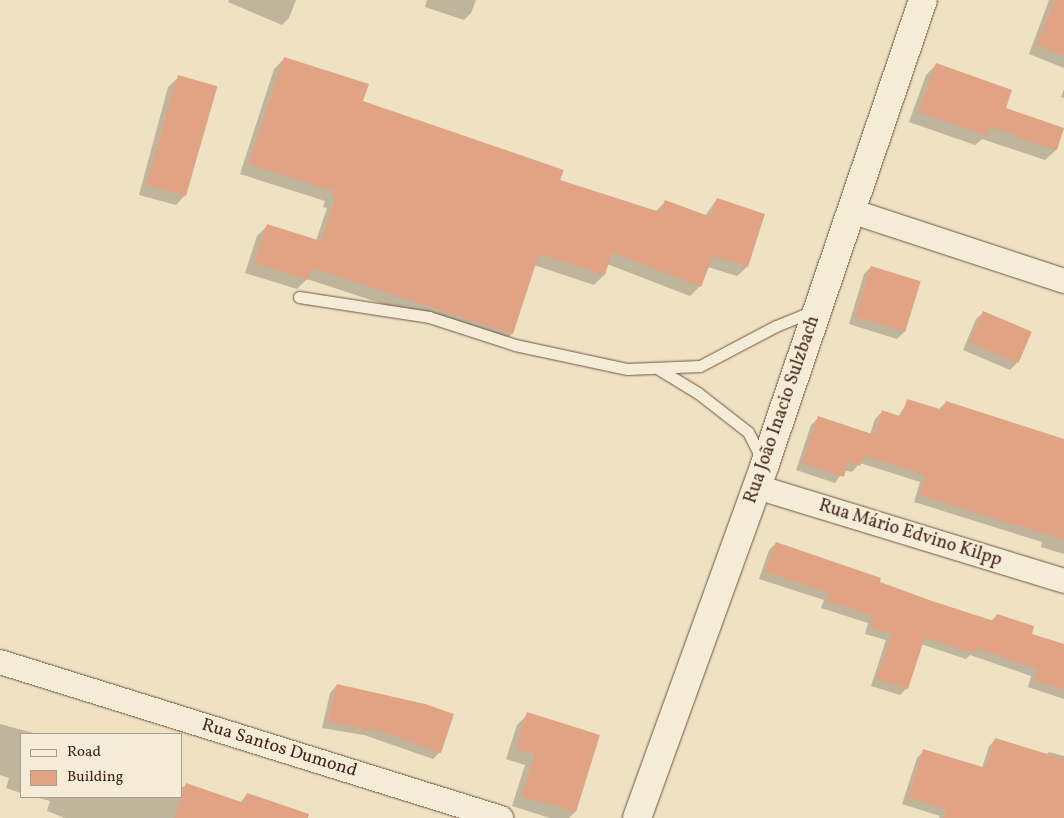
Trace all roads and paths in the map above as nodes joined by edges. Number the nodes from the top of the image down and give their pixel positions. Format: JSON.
{"nodes":[{"id":1,"x":924,"y":0,"type":"edge"},
{"id":2,"x":851,"y":211,"type":"junction"},
{"id":3,"x":1064,"y":281,"type":"edge"},
{"id":4,"x":299,"y":297,"type":"dead end"},
{"id":5,"x":817,"y":310,"type":"junction"},
{"id":6,"x":656,"y":368,"type":"junction"},
{"id":7,"x":761,"y":475,"type":"junction"},
{"id":8,"x":1064,"y":581,"type":"edge"},
{"id":9,"x":0,"y":662,"type":"edge"},
{"id":10,"x":500,"y":818,"type":"edge"},
{"id":11,"x":637,"y":818,"type":"edge"}],
"edges":[{"from":1,"to":2,"type":"street","name":"Rua João Inacio Sulzbach"},
{"from":2,"to":3,"type":"street"},
{"from":2,"to":5,"type":"street","name":"Rua João Inacio Sulzbach"},
{"from":4,"to":6,"type":"lane"},
{"from":5,"to":6,"type":"lane"},
{"from":5,"to":7,"type":"street","name":"Rua João Inacio Sulzbach"},
{"from":6,"to":7,"type":"lane"},
{"from":7,"to":8,"type":"street","name":"Rua Mário Edvino Kilpp"},
{"from":7,"to":11,"type":"street","name":"Rua João Inacio Sulzbach"},
{"from":9,"to":10,"type":"street","name":"Rua Santos Dumond"}]}
